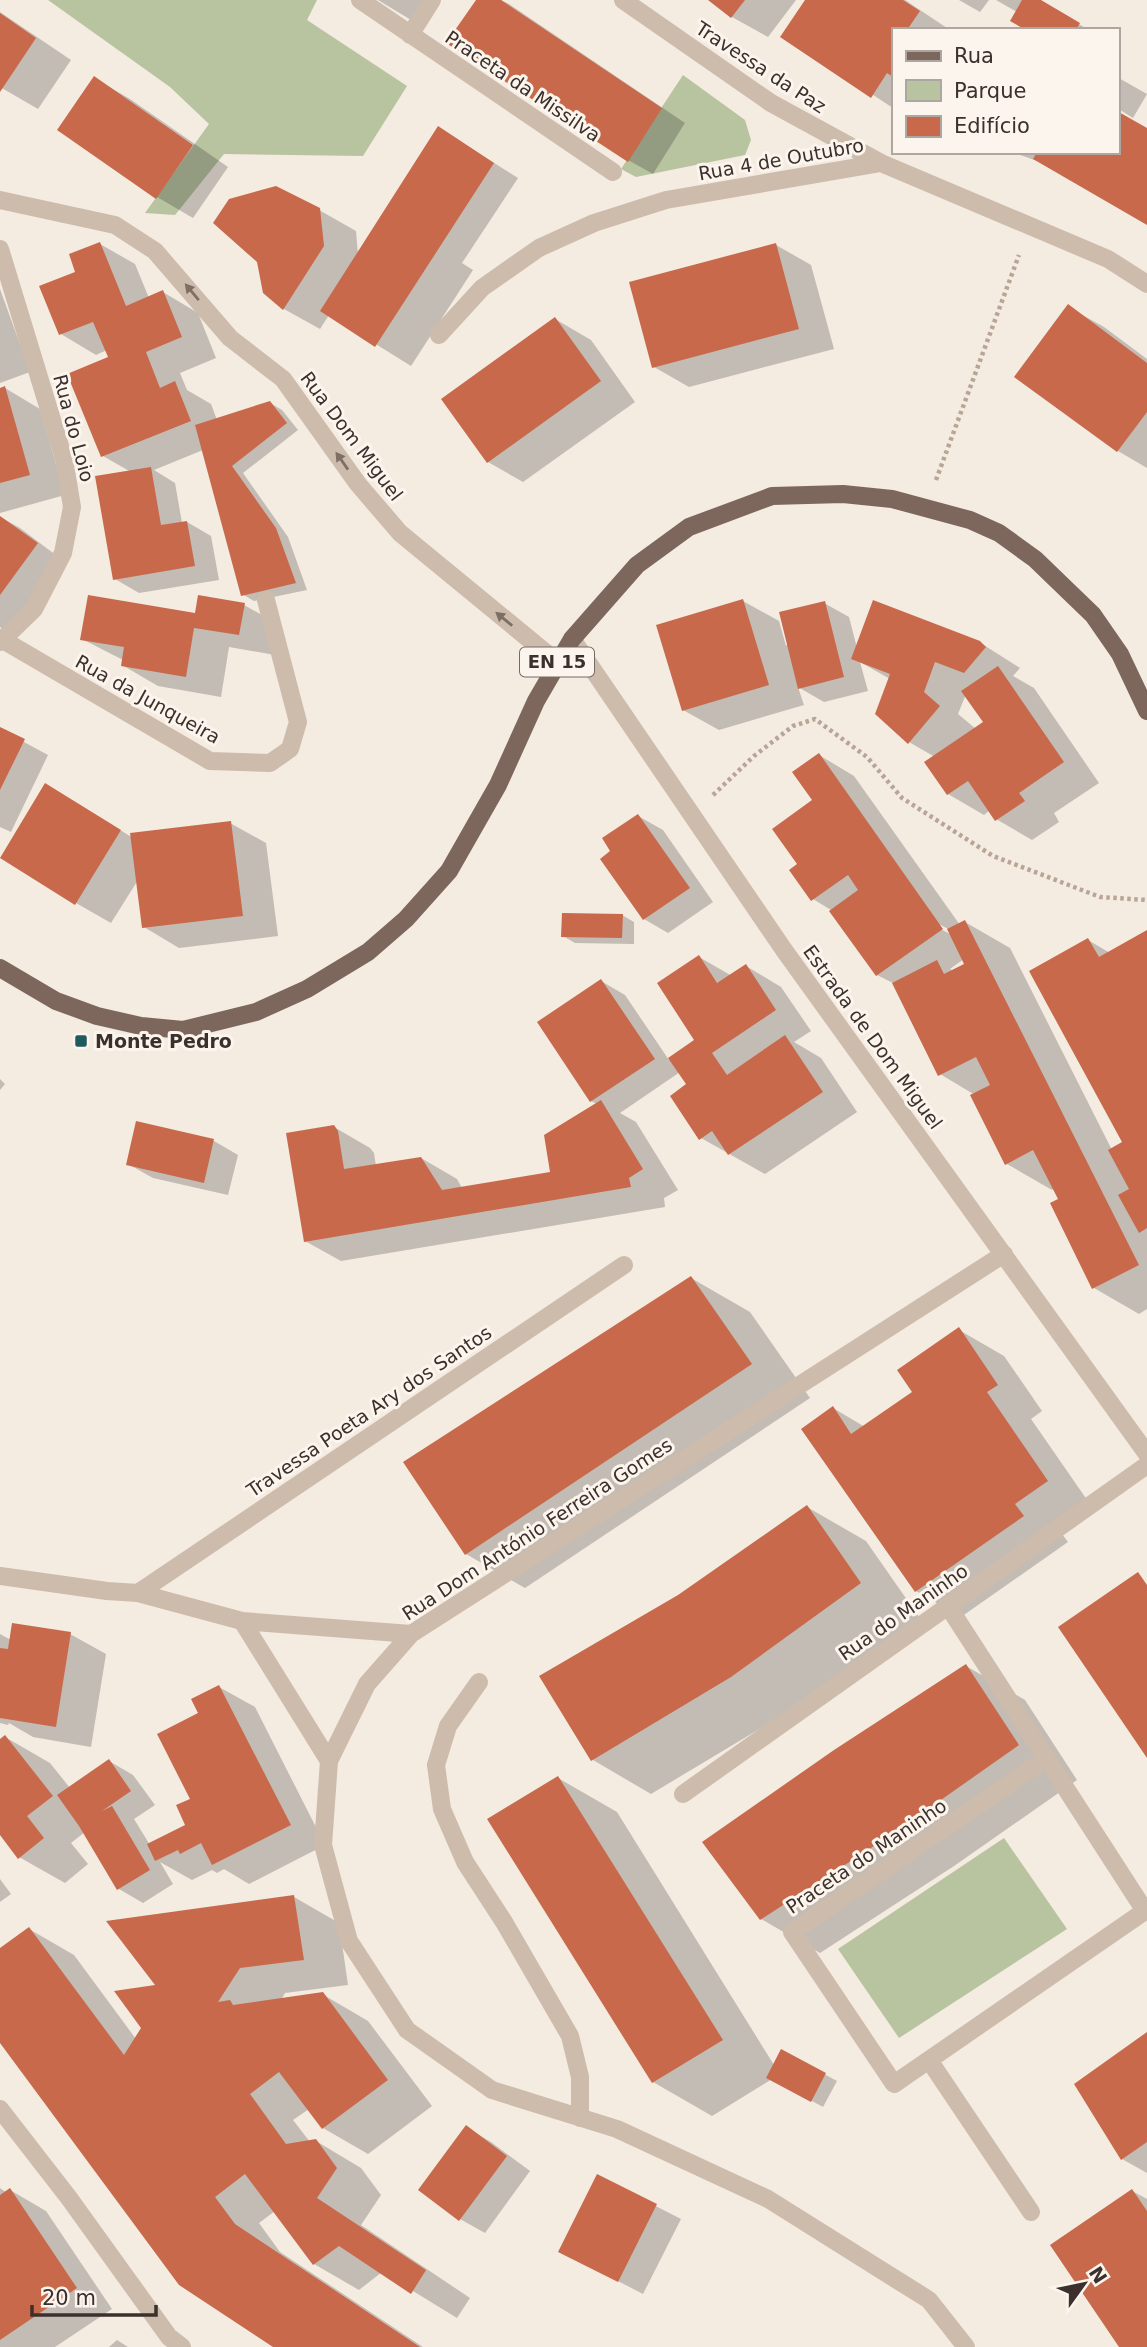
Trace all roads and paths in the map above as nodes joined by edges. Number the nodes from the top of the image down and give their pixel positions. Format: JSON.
{"nodes":[{"id":1,"x":360,"y":0,"type":"edge"},
{"id":2,"x":432,"y":0,"type":"edge"},
{"id":3,"x":623,"y":0,"type":"edge"},
{"id":4,"x":411,"y":35,"type":"junction"},
{"id":5,"x":881,"y":163,"type":"junction"},
{"id":6,"x":613,"y":172,"type":"dead end"},
{"id":7,"x":0,"y":200,"type":"edge"},
{"id":8,"x":1031,"y":225,"type":"junction"},
{"id":9,"x":0,"y":249,"type":"edge"},
{"id":10,"x":1147,"y":284,"type":"edge"},
{"id":11,"x":439,"y":335,"type":"dead end"},
{"id":12,"x":926,"y":507,"type":"junction"},
{"id":13,"x":266,"y":600,"type":"dead end"},
{"id":14,"x":572,"y":639,"type":"junction"},
{"id":15,"x":2,"y":641,"type":"edge"},
{"id":16,"x":557,"y":662,"type":"junction"},
{"id":17,"x":1147,"y":712,"type":"edge"},
{"id":18,"x":692,"y":814,"type":"junction"},
{"id":19,"x":1147,"y":900,"type":"edge"},
{"id":20,"x":0,"y":968,"type":"edge"},
{"id":21,"x":1004,"y":1254,"type":"junction"},
{"id":22,"x":624,"y":1265,"type":"dead end"},
{"id":23,"x":1147,"y":1454,"type":"edge"},
{"id":24,"x":1147,"y":1465,"type":"edge"},
{"id":25,"x":0,"y":1576,"type":"edge"},
{"id":26,"x":138,"y":1593,"type":"junction"},
{"id":27,"x":948,"y":1606,"type":"junction"},
{"id":28,"x":242,"y":1621,"type":"junction"},
{"id":29,"x":411,"y":1634,"type":"junction"},
{"id":30,"x":479,"y":1682,"type":"dead end"},
{"id":31,"x":1047,"y":1758,"type":"junction"},
{"id":32,"x":329,"y":1761,"type":"junction"},
{"id":33,"x":683,"y":1794,"type":"dead end"},
{"id":34,"x":929,"y":2060,"type":"junction"},
{"id":35,"x":0,"y":2109,"type":"edge"},
{"id":36,"x":580,"y":2118,"type":"junction"},
{"id":37,"x":1031,"y":2212,"type":"dead end"},
{"id":38,"x":182,"y":2347,"type":"edge"},
{"id":39,"x":966,"y":2347,"type":"edge"}],
"edges":[{"from":1,"to":4,"type":"street","name":"Praceta da Missilva"},
{"from":2,"to":4,"type":"street"},
{"from":3,"to":5,"type":"street","name":"Travessa da Paz"},
{"from":4,"to":6,"type":"street","name":"Praceta da Missilva"},
{"from":5,"to":8,"type":"street","name":"Rua 4 de Outubro"},
{"from":5,"to":11,"type":"street","name":"Rua 4 de Outubro"},
{"from":16,"to":7,"type":"street","name":"Rua Dom Miguel","one_way":true},
{"from":8,"to":10,"type":"street","name":"Rua 4 de Outubro"},
{"from":8,"to":12,"type":"path"},
{"from":9,"to":15,"type":"street","name":"Rua do Loio"},
{"from":12,"to":14,"type":"main road","number":"EN 15"},
{"from":12,"to":17,"type":"main road","number":"EN 15"},
{"from":13,"to":15,"type":"street","name":"Rua da Junqueira"},
{"from":14,"to":16,"type":"main road","number":"EN 15"},
{"from":14,"to":18,"type":"street","name":"Estrada de Dom Miguel"},
{"from":16,"to":20,"type":"main road","number":"EN 15"},
{"from":18,"to":19,"type":"path"},
{"from":18,"to":21,"type":"street","name":"Estrada de Dom Miguel"},
{"from":21,"to":23,"type":"street","name":"Estrada de Dom Miguel"},
{"from":21,"to":29,"type":"street","name":"Rua Dom António Ferreira Gomes"},
{"from":22,"to":26,"type":"street","name":"Travessa Poeta Ary dos Santos"},
{"from":24,"to":27,"type":"street","name":"Rua do Maninho"},
{"from":25,"to":26,"type":"street"},
{"from":26,"to":28,"type":"street"},
{"from":27,"to":31,"type":"street","name":"Praceta do Maninho"},
{"from":27,"to":33,"type":"street","name":"Rua do Maninho"},
{"from":28,"to":29,"type":"street"},
{"from":28,"to":32,"type":"street"},
{"from":29,"to":32,"type":"street","name":"Rua Dom António Ferreira Gomes"},
{"from":30,"to":36,"type":"street"},
{"from":31,"to":34,"type":"street","name":"Praceta do Maninho"},
{"from":31,"to":34,"type":"street","name":"Praceta do Maninho"},
{"from":32,"to":36,"type":"street","name":"Rua Dom António Ferreira Gomes"},
{"from":34,"to":37,"type":"street"},
{"from":35,"to":38,"type":"street"},
{"from":36,"to":39,"type":"street","name":"Rua Dom António Ferreira Gomes"}]}
